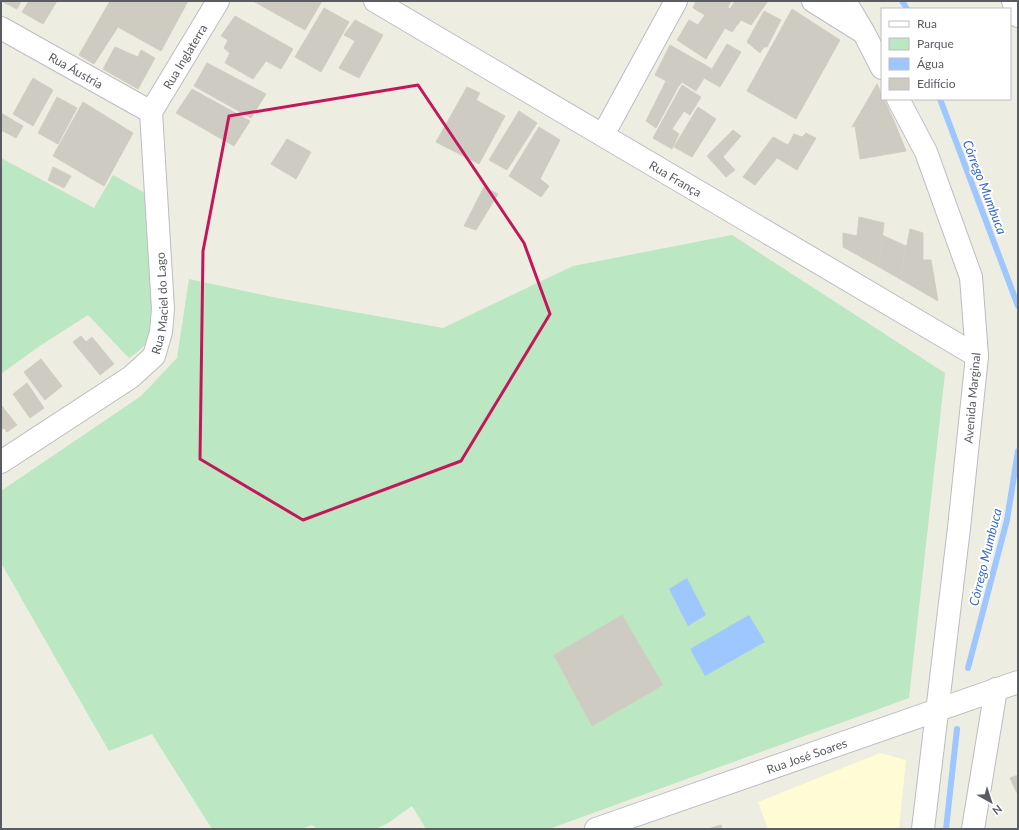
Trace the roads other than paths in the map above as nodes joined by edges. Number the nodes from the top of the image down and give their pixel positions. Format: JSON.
{"nodes":[{"id":1,"x":218,"y":1,"type":"edge"},
{"id":2,"x":375,"y":1,"type":"edge"},
{"id":3,"x":676,"y":1,"type":"edge"},
{"id":4,"x":812,"y":1,"type":"edge"},
{"id":5,"x":845,"y":1,"type":"edge"},
{"id":6,"x":1013,"y":1,"type":"edge"},
{"id":7,"x":1018,"y":16,"type":"edge"},
{"id":8,"x":1,"y":28,"type":"edge"},
{"id":9,"x":864,"y":33,"type":"junction"},
{"id":10,"x":881,"y":66,"type":"edge"},
{"id":11,"x":899,"y":100,"type":"edge"},
{"id":12,"x":151,"y":112,"type":"junction"},
{"id":13,"x":603,"y":135,"type":"junction"},
{"id":14,"x":977,"y":356,"type":"junction"},
{"id":15,"x":1,"y":462,"type":"edge"},
{"id":16,"x":1018,"y":682,"type":"edge"},
{"id":17,"x":996,"y":689,"type":"junction"},
{"id":18,"x":937,"y":710,"type":"junction"},
{"id":19,"x":637,"y":822,"type":"edge"},
{"id":20,"x":596,"y":829,"type":"edge"},
{"id":21,"x":923,"y":829,"type":"edge"},
{"id":22,"x":973,"y":829,"type":"edge"}],
"edges":[{"from":1,"to":12,"type":"street","name":"Rua Inglaterra"},
{"from":2,"to":13,"type":"street","name":"Rua França"},
{"from":3,"to":13,"type":"street"},
{"from":4,"to":9,"type":"street"},
{"from":5,"to":9,"type":"street"},
{"from":6,"to":7,"type":"street"},
{"from":8,"to":12,"type":"street","name":"Rua Áustria"},
{"from":9,"to":10,"type":"street"},
{"from":11,"to":14,"type":"street","name":"Avenida Marginal"},
{"from":12,"to":15,"type":"street","name":"Rua Maciel do Lago"},
{"from":13,"to":14,"type":"street","name":"Rua França"},
{"from":14,"to":18,"type":"street","name":"Avenida Marginal"},
{"from":16,"to":17,"type":"street","name":"Rua José Soares"},
{"from":17,"to":18,"type":"street","name":"Rua José Soares"},
{"from":17,"to":22,"type":"street"},
{"from":18,"to":19,"type":"street","name":"Rua José Soares"},
{"from":18,"to":21,"type":"street","name":"Avenida Marginal"},
{"from":19,"to":20,"type":"street","name":"Rua José Soares"}]}
